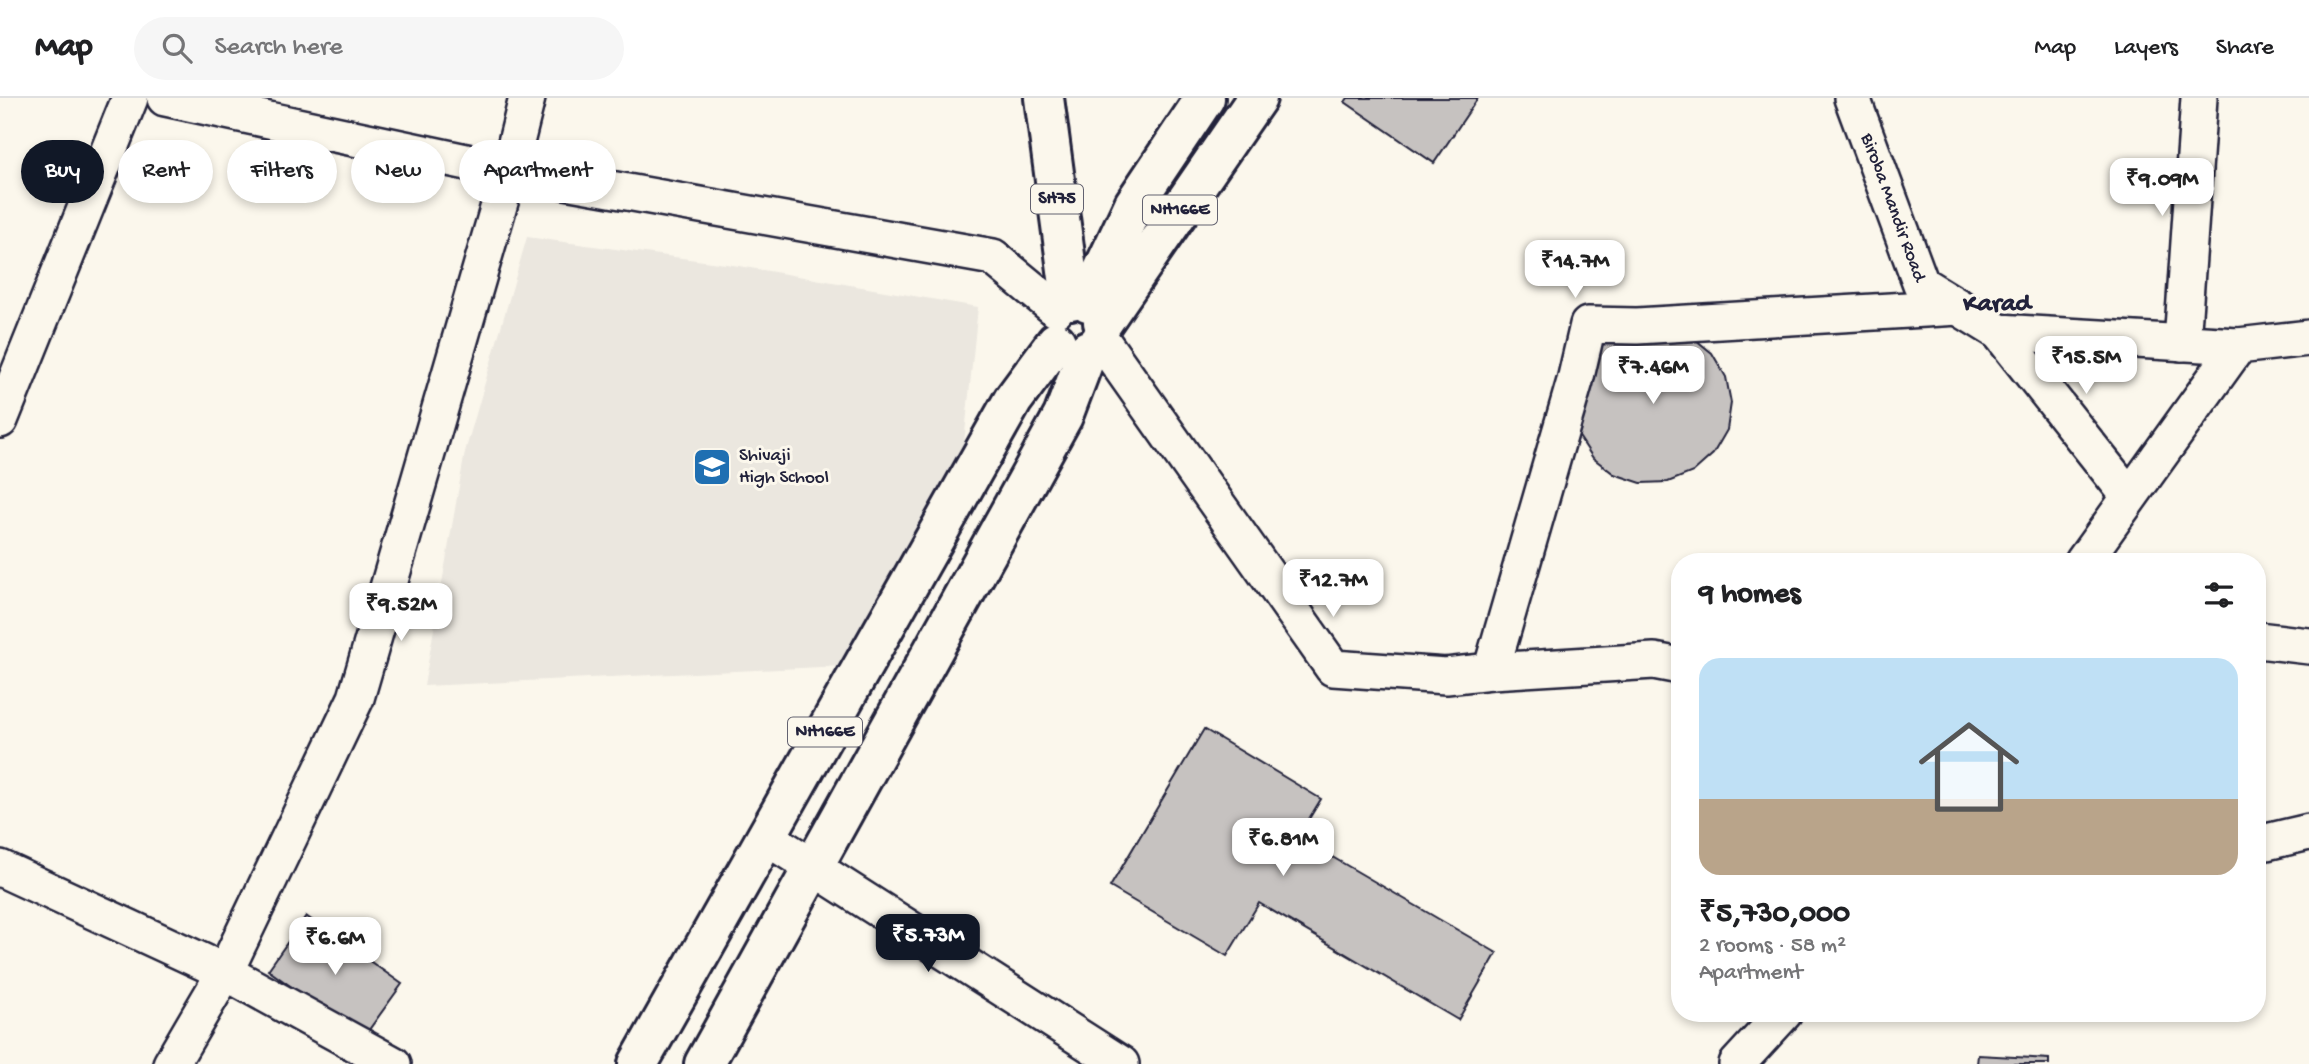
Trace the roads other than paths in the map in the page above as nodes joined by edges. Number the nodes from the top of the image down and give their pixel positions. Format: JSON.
{"nodes":[{"id":1,"x":130,"y":98,"type":"edge"},
{"id":2,"x":165,"y":98,"type":"edge"},
{"id":3,"x":527,"y":98,"type":"edge"},
{"id":4,"x":1044,"y":98,"type":"edge"},
{"id":5,"x":1205,"y":98,"type":"edge"},
{"id":6,"x":1257,"y":98,"type":"edge"},
{"id":7,"x":1852,"y":98,"type":"edge"},
{"id":8,"x":2199,"y":98,"type":"edge"},
{"id":9,"x":517,"y":140,"type":"edge"},
{"id":10,"x":459,"y":160,"type":"edge"},
{"id":11,"x":616,"y":190,"type":"edge"},
{"id":12,"x":500,"y":203,"type":"edge"},
{"id":13,"x":1959,"y":307,"type":"junction"},
{"id":14,"x":1080,"y":323,"type":"junction"},
{"id":15,"x":1999,"y":332,"type":"junction"},
{"id":16,"x":2309,"y":338,"type":"edge"},
{"id":17,"x":2182,"y":343,"type":"junction"},
{"id":18,"x":2238,"y":346,"type":"junction"},
{"id":19,"x":0,"y":420,"type":"edge"},
{"id":20,"x":2129,"y":496,"type":"junction"},
{"id":21,"x":2089,"y":553,"type":"edge"},
{"id":22,"x":2266,"y":641,"type":"edge"},
{"id":23,"x":2309,"y":646,"type":"edge"},
{"id":24,"x":1671,"y":664,"type":"edge"},
{"id":25,"x":1491,"y":671,"type":"junction"},
{"id":26,"x":2309,"y":832,"type":"edge"},
{"id":27,"x":766,"y":837,"type":"junction"},
{"id":28,"x":2266,"y":842,"type":"edge"},
{"id":29,"x":813,"y":867,"type":"junction"},
{"id":30,"x":0,"y":868,"type":"edge"},
{"id":31,"x":225,"y":972,"type":"junction"},
{"id":32,"x":1776,"y":1022,"type":"edge"},
{"id":33,"x":171,"y":1064,"type":"edge"},
{"id":34,"x":393,"y":1064,"type":"edge"},
{"id":35,"x":638,"y":1064,"type":"edge"},
{"id":36,"x":704,"y":1064,"type":"edge"},
{"id":37,"x":1121,"y":1064,"type":"edge"},
{"id":38,"x":1737,"y":1064,"type":"edge"}],
"edges":[{"from":1,"to":19,"type":"street"},
{"from":2,"to":10,"type":"street"},
{"from":3,"to":9,"type":"street"},
{"from":4,"to":14,"type":"main road","number":"SH75"},
{"from":5,"to":14,"type":"main road","number":"NH166E"},
{"from":6,"to":14,"type":"main road","number":"NH166E"},
{"from":7,"to":13,"type":"street","name":"Biroba Mandir Road"},
{"from":8,"to":17,"type":"street"},
{"from":11,"to":14,"type":"street"},
{"from":12,"to":31,"type":"street"},
{"from":13,"to":15,"type":"street","name":"Biroba Mandir Road"},
{"from":13,"to":25,"type":"street"},
{"from":14,"to":25,"type":"street"},
{"from":14,"to":27,"type":"main road","number":"NH166E"},
{"from":14,"to":29,"type":"main road","number":"NH166E"},
{"from":15,"to":17,"type":"street","name":"Biroba Mandir Road"},
{"from":15,"to":20,"type":"street"},
{"from":16,"to":18,"type":"street","name":"Biroba Mandir Road"},
{"from":17,"to":18,"type":"street","name":"Biroba Mandir Road"},
{"from":18,"to":20,"type":"street"},
{"from":20,"to":21,"type":"street"},
{"from":22,"to":23,"type":"street"},
{"from":24,"to":25,"type":"street"},
{"from":26,"to":28,"type":"street"},
{"from":27,"to":29,"type":"street"},
{"from":27,"to":35,"type":"main road","number":"NH166E"},
{"from":29,"to":36,"type":"main road","number":"NH166E"},
{"from":29,"to":37,"type":"street"},
{"from":30,"to":31,"type":"street"},
{"from":31,"to":33,"type":"street"},
{"from":31,"to":34,"type":"street"},
{"from":32,"to":38,"type":"street"}]}
